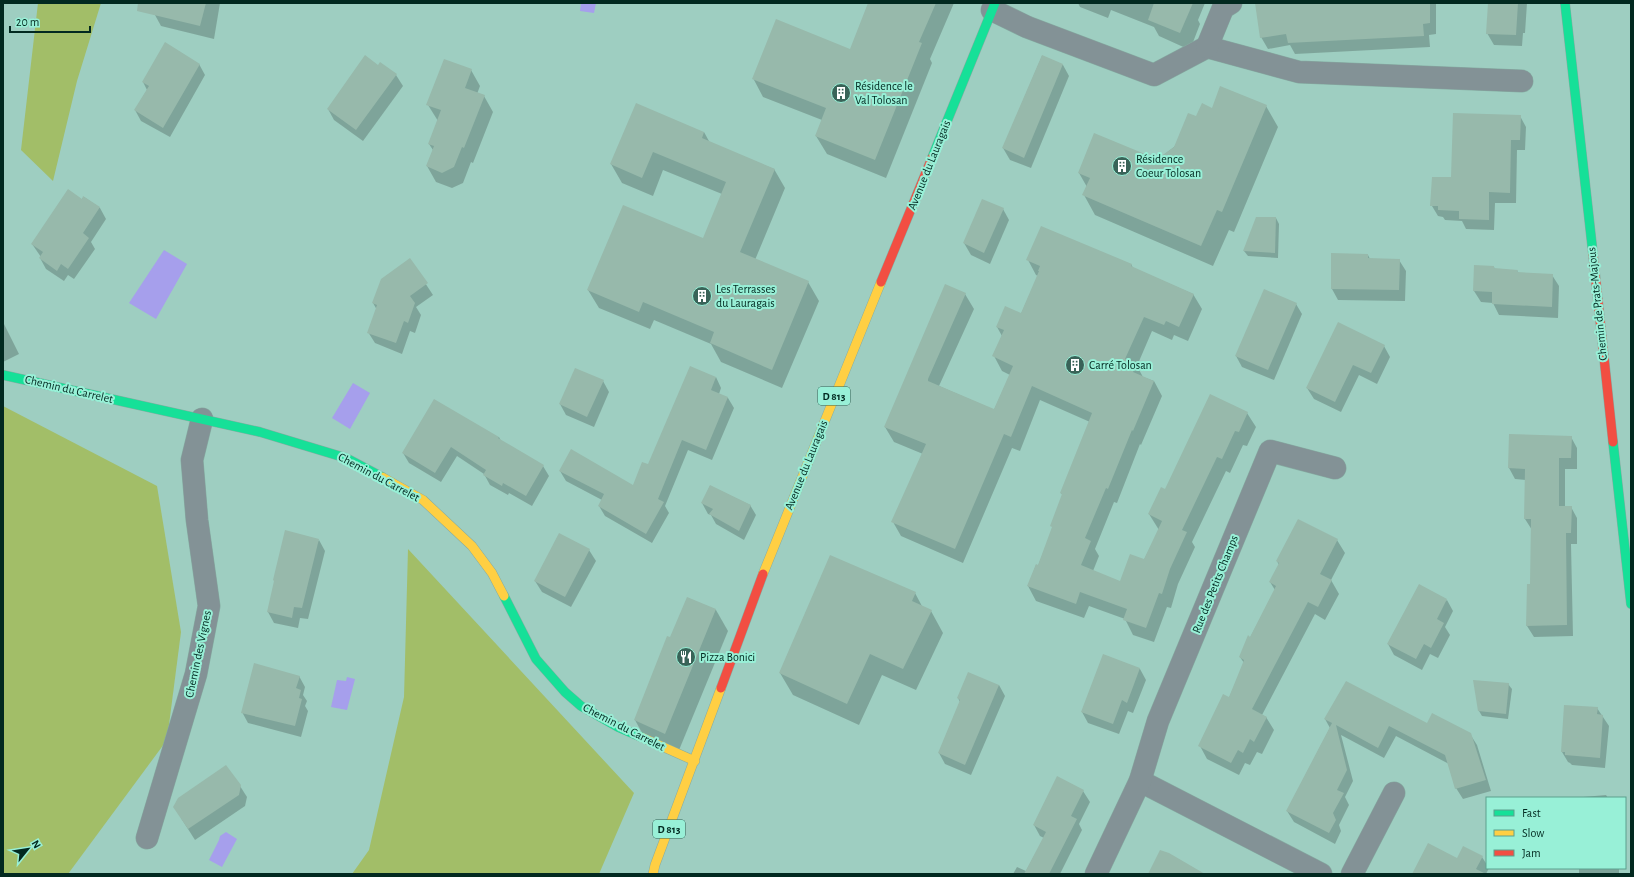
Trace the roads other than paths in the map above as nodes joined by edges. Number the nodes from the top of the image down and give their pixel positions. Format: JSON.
{"nodes":[{"id":1,"x":1231,"y":3,"type":"edge"},
{"id":2,"x":1565,"y":3,"type":"edge"},
{"id":3,"x":994,"y":6,"type":"edge"},
{"id":4,"x":1207,"y":46,"type":"junction"},
{"id":5,"x":1522,"y":81,"type":"dead end"},
{"id":6,"x":3,"y":375,"type":"edge"},
{"id":7,"x":202,"y":419,"type":"junction"},
{"id":8,"x":1335,"y":468,"type":"dead end"},
{"id":9,"x":1631,"y":604,"type":"edge"},
{"id":10,"x":695,"y":761,"type":"junction"},
{"id":11,"x":1140,"y":780,"type":"junction"},
{"id":12,"x":1394,"y":793,"type":"dead end"},
{"id":13,"x":147,"y":838,"type":"dead end"},
{"id":14,"x":654,"y":870,"type":"edge"},
{"id":15,"x":648,"y":874,"type":"edge"},
{"id":16,"x":1096,"y":874,"type":"edge"},
{"id":17,"x":1320,"y":874,"type":"edge"},
{"id":18,"x":1352,"y":874,"type":"edge"}],
"edges":[{"from":1,"to":4,"type":"street"},
{"from":2,"to":9,"type":"street","name":"Chemin de Prats-Majous"},
{"from":3,"to":4,"type":"street"},
{"from":3,"to":10,"type":"street","name":"Avenue du Lauragais","number":"D 813"},
{"from":4,"to":5,"type":"street"},
{"from":6,"to":7,"type":"street","name":"Chemin du Carrelet"},
{"from":7,"to":10,"type":"street","name":"Chemin du Carrelet"},
{"from":7,"to":13,"type":"street","name":"Chemin des Vignes"},
{"from":8,"to":11,"type":"street","name":"Rue des Petits Champs"},
{"from":10,"to":14,"type":"street","name":"Avenue du Lauragais","number":"D 813"},
{"from":11,"to":16,"type":"street","name":"Rue des Petits Champs"},
{"from":11,"to":17,"type":"street"},
{"from":12,"to":18,"type":"street"},
{"from":14,"to":15,"type":"street","name":"Avenue du Lauragais","number":"D 813"}]}
